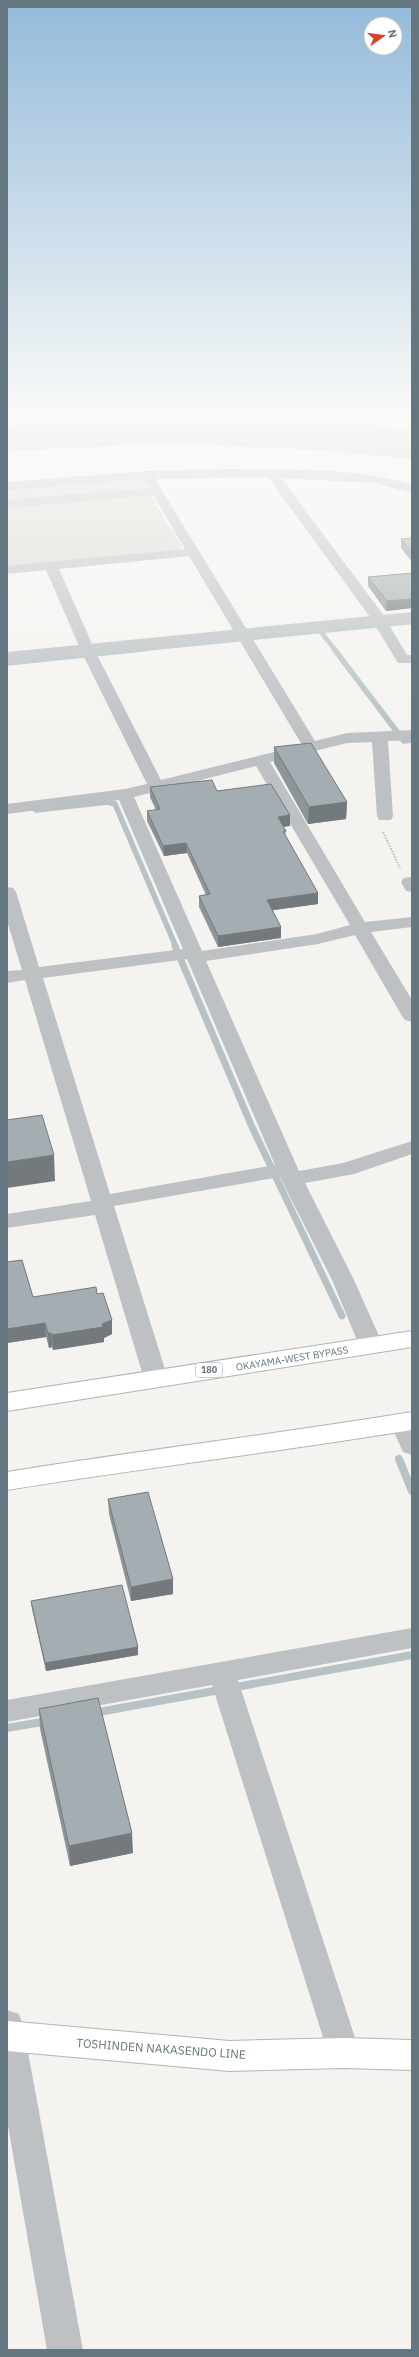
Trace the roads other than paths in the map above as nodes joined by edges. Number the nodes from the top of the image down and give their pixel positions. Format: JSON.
{"nodes":[{"id":1,"x":175,"y":522,"type":"edge"},
{"id":2,"x":307,"y":522,"type":"edge"},
{"id":3,"x":192,"y":552,"type":"junction"},
{"id":4,"x":50,"y":565,"type":"junction"},
{"id":5,"x":7,"y":570,"type":"edge"},
{"id":6,"x":412,"y":616,"type":"edge"},
{"id":7,"x":382,"y":623,"type":"junction"},
{"id":8,"x":245,"y":637,"type":"junction"},
{"id":9,"x":89,"y":653,"type":"junction"},
{"id":10,"x":7,"y":657,"type":"edge"},
{"id":11,"x":412,"y":659,"type":"edge"},
{"id":12,"x":398,"y":736,"type":"edge"},
{"id":13,"x":311,"y":747,"type":"junction"},
{"id":14,"x":261,"y":760,"type":"junction"},
{"id":15,"x":156,"y":786,"type":"junction"},
{"id":16,"x":124,"y":794,"type":"junction"},
{"id":17,"x":7,"y":808,"type":"edge"},
{"id":18,"x":385,"y":816,"type":"road end"},
{"id":19,"x":7,"y":892,"type":"edge"},
{"id":20,"x":412,"y":922,"type":"edge"},
{"id":21,"x":360,"y":928,"type":"junction"},
{"id":22,"x":187,"y":955,"type":"junction"},
{"id":23,"x":33,"y":974,"type":"junction"},
{"id":24,"x":7,"y":977,"type":"edge"},
{"id":25,"x":412,"y":1016,"type":"edge"},
{"id":26,"x":412,"y":1147,"type":"edge"},
{"id":27,"x":281,"y":1173,"type":"junction"},
{"id":28,"x":102,"y":1204,"type":"junction"},
{"id":29,"x":7,"y":1221,"type":"edge"},
{"id":30,"x":412,"y":1339,"type":"edge"},
{"id":31,"x":371,"y":1345,"type":"junction"},
{"id":32,"x":156,"y":1379,"type":"junction"},
{"id":33,"x":7,"y":1402,"type":"edge"},
{"id":34,"x":407,"y":1422,"type":"edge"},
{"id":35,"x":412,"y":1446,"type":"edge"},
{"id":36,"x":7,"y":1481,"type":"edge"},
{"id":37,"x":412,"y":1638,"type":"edge"},
{"id":38,"x":226,"y":1683,"type":"junction"},
{"id":39,"x":7,"y":1711,"type":"edge"},
{"id":40,"x":8,"y":2032,"type":"edge"},
{"id":41,"x":344,"y":2053,"type":"junction"},
{"id":42,"x":412,"y":2055,"type":"edge"},
{"id":43,"x":65,"y":2350,"type":"edge"}],
"edges":[{"from":1,"to":3,"type":"street"},
{"from":2,"to":7,"type":"street"},
{"from":3,"to":4,"type":"street"},
{"from":3,"to":8,"type":"street"},
{"from":4,"to":5,"type":"street"},
{"from":4,"to":9,"type":"street"},
{"from":6,"to":7,"type":"street"},
{"from":7,"to":8,"type":"street"},
{"from":7,"to":11,"type":"street"},
{"from":8,"to":9,"type":"street"},
{"from":8,"to":13,"type":"street"},
{"from":9,"to":10,"type":"street"},
{"from":9,"to":15,"type":"street"},
{"from":12,"to":13,"type":"street"},
{"from":12,"to":18,"type":"street"},
{"from":13,"to":14,"type":"street"},
{"from":14,"to":15,"type":"street"},
{"from":14,"to":21,"type":"street"},
{"from":15,"to":16,"type":"street"},
{"from":16,"to":17,"type":"street"},
{"from":16,"to":22,"type":"street"},
{"from":19,"to":23,"type":"street"},
{"from":20,"to":21,"type":"street"},
{"from":21,"to":22,"type":"street"},
{"from":21,"to":25,"type":"street"},
{"from":22,"to":23,"type":"street"},
{"from":22,"to":27,"type":"street"},
{"from":23,"to":24,"type":"street"},
{"from":23,"to":28,"type":"street"},
{"from":26,"to":27,"type":"street"},
{"from":27,"to":28,"type":"street"},
{"from":27,"to":31,"type":"street"},
{"from":28,"to":29,"type":"street"},
{"from":28,"to":32,"type":"street"},
{"from":30,"to":31,"type":"main road","name":"OKAYAMA-WEST BYPASS","number":"180"},
{"from":31,"to":32,"type":"main road","name":"OKAYAMA-WEST BYPASS","number":"180"},
{"from":32,"to":33,"type":"main road","name":"OKAYAMA-WEST BYPASS","number":"180"},
{"from":34,"to":35,"type":"street"},
{"from":34,"to":36,"type":"main road"},
{"from":37,"to":38,"type":"street"},
{"from":38,"to":39,"type":"street"},
{"from":38,"to":41,"type":"street"},
{"from":40,"to":41,"type":"main road","name":"TOSHINDEN NAKASENDO LINE"},
{"from":40,"to":43,"type":"street"},
{"from":41,"to":42,"type":"main road","name":"TOSHINDEN NAKASENDO LINE"}]}
